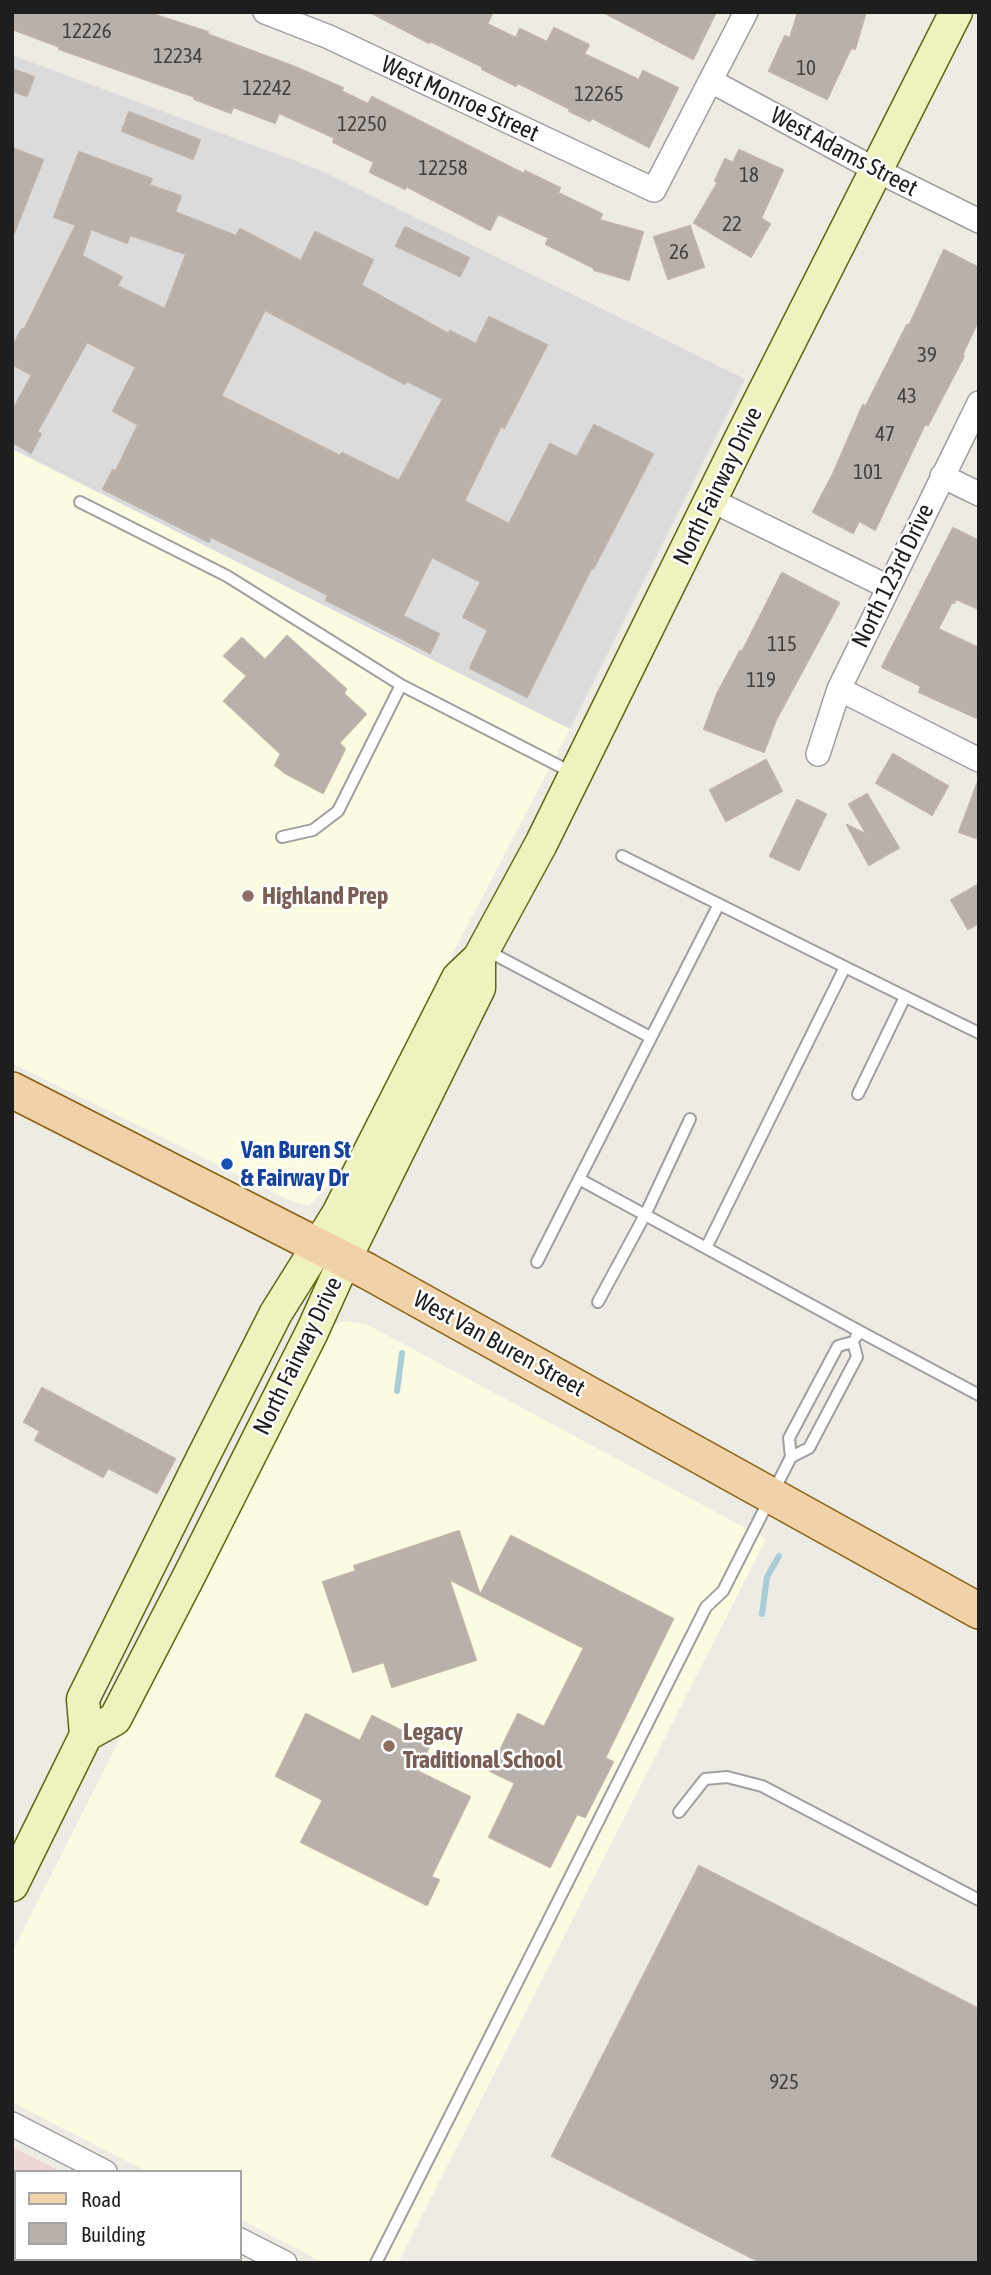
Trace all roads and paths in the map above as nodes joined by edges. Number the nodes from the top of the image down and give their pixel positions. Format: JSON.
{"nodes":[{"id":1,"x":265,"y":12,"type":"edge"},
{"id":2,"x":746,"y":12,"type":"edge"},
{"id":3,"x":956,"y":12,"type":"edge"},
{"id":4,"x":711,"y":80,"type":"junction"},
{"id":5,"x":876,"y":170,"type":"junction"},
{"id":6,"x":979,"y":221,"type":"edge"},
{"id":7,"x":979,"y":403,"type":"edge"},
{"id":8,"x":942,"y":476,"type":"junction"},
{"id":9,"x":979,"y":494,"type":"edge"},
{"id":10,"x":711,"y":500,"type":"junction"},
{"id":11,"x":80,"y":502,"type":"dead end"},
{"id":12,"x":887,"y":587,"type":"junction"},
{"id":13,"x":401,"y":685,"type":"junction"},
{"id":14,"x":839,"y":689,"type":"junction"},
{"id":15,"x":818,"y":754,"type":"dead end"},
{"id":16,"x":979,"y":760,"type":"edge"},
{"id":17,"x":575,"y":774,"type":"junction"},
{"id":18,"x":282,"y":837,"type":"dead end"},
{"id":19,"x":622,"y":856,"type":"dead end"},
{"id":20,"x":719,"y":904,"type":"junction"},
{"id":21,"x":482,"y":953,"type":"junction"},
{"id":22,"x":845,"y":967,"type":"junction"},
{"id":23,"x":905,"y":997,"type":"junction"},
{"id":24,"x":979,"y":1033,"type":"edge"},
{"id":25,"x":650,"y":1037,"type":"junction"},
{"id":26,"x":12,"y":1090,"type":"edge"},
{"id":27,"x":858,"y":1094,"type":"dead end"},
{"id":28,"x":690,"y":1119,"type":"dead end"},
{"id":29,"x":579,"y":1179,"type":"junction"},
{"id":30,"x":645,"y":1215,"type":"junction"},
{"id":31,"x":706,"y":1248,"type":"junction"},
{"id":32,"x":331,"y":1252,"type":"junction"},
{"id":33,"x":537,"y":1262,"type":"dead end"},
{"id":34,"x":598,"y":1302,"type":"dead end"},
{"id":35,"x":859,"y":1331,"type":"junction"},
{"id":36,"x":853,"y":1342,"type":"junction"},
{"id":37,"x":979,"y":1395,"type":"edge"},
{"id":38,"x":791,"y":1457,"type":"junction"},
{"id":39,"x":202,"y":1459,"type":"junction"},
{"id":40,"x":771,"y":1496,"type":"junction"},
{"id":41,"x":979,"y":1611,"type":"edge"},
{"id":42,"x":159,"y":1634,"type":"junction"},
{"id":43,"x":86,"y":1735,"type":"junction"},
{"id":44,"x":679,"y":1812,"type":"dead end"},
{"id":45,"x":12,"y":1885,"type":"edge"},
{"id":46,"x":979,"y":1900,"type":"edge"},
{"id":47,"x":12,"y":2124,"type":"edge"},
{"id":48,"x":101,"y":2170,"type":"edge"},
{"id":49,"x":242,"y":2241,"type":"edge"},
{"id":50,"x":285,"y":2263,"type":"edge"},
{"id":51,"x":376,"y":2263,"type":"edge"}],
"edges":[{"from":1,"to":4,"type":"street","name":"West Monroe Street"},
{"from":2,"to":4,"type":"street"},
{"from":3,"to":5,"type":"street","name":"North Fairway Drive"},
{"from":4,"to":5,"type":"street","name":"West Adams Street"},
{"from":5,"to":6,"type":"street","name":"West Adams Street"},
{"from":5,"to":10,"type":"street","name":"North Fairway Drive"},
{"from":7,"to":8,"type":"street","name":"North 123rd Drive"},
{"from":8,"to":9,"type":"street"},
{"from":8,"to":12,"type":"street","name":"North 123rd Drive"},
{"from":10,"to":12,"type":"street"},
{"from":10,"to":17,"type":"street","name":"North Fairway Drive"},
{"from":11,"to":13,"type":"lane"},
{"from":12,"to":14,"type":"street","name":"North 123rd Drive"},
{"from":13,"to":17,"type":"lane"},
{"from":13,"to":18,"type":"lane"},
{"from":14,"to":15,"type":"street","name":"North 123rd Drive"},
{"from":14,"to":16,"type":"street"},
{"from":17,"to":21,"type":"street","name":"North Fairway Drive"},
{"from":19,"to":20,"type":"lane"},
{"from":20,"to":22,"type":"lane"},
{"from":20,"to":25,"type":"lane"},
{"from":21,"to":25,"type":"lane"},
{"from":21,"to":32,"type":"street","name":"North Fairway Drive"},
{"from":22,"to":23,"type":"lane"},
{"from":22,"to":31,"type":"lane"},
{"from":23,"to":24,"type":"lane"},
{"from":23,"to":27,"type":"lane"},
{"from":25,"to":29,"type":"lane"},
{"from":26,"to":32,"type":"main road","name":"West Van Buren Street"},
{"from":28,"to":30,"type":"lane"},
{"from":29,"to":30,"type":"lane"},
{"from":29,"to":33,"type":"lane"},
{"from":30,"to":31,"type":"lane"},
{"from":30,"to":34,"type":"lane"},
{"from":31,"to":35,"type":"lane"},
{"from":32,"to":39,"type":"street","name":"North Fairway Drive"},
{"from":32,"to":40,"type":"main road","name":"West Van Buren Street"},
{"from":32,"to":42,"type":"street","name":"North Fairway Drive"},
{"from":35,"to":36,"type":"lane"},
{"from":35,"to":37,"type":"lane"},
{"from":36,"to":38,"type":"lane"},
{"from":36,"to":38,"type":"lane"},
{"from":38,"to":40,"type":"lane"},
{"from":39,"to":42,"type":"street"},
{"from":39,"to":43,"type":"street","name":"North Fairway Drive"},
{"from":40,"to":41,"type":"main road","name":"West Van Buren Street"},
{"from":40,"to":51,"type":"lane"},
{"from":42,"to":43,"type":"street","name":"North Fairway Drive"},
{"from":43,"to":45,"type":"street"},
{"from":44,"to":46,"type":"lane"},
{"from":47,"to":48,"type":"street"},
{"from":49,"to":50,"type":"street"}]}
